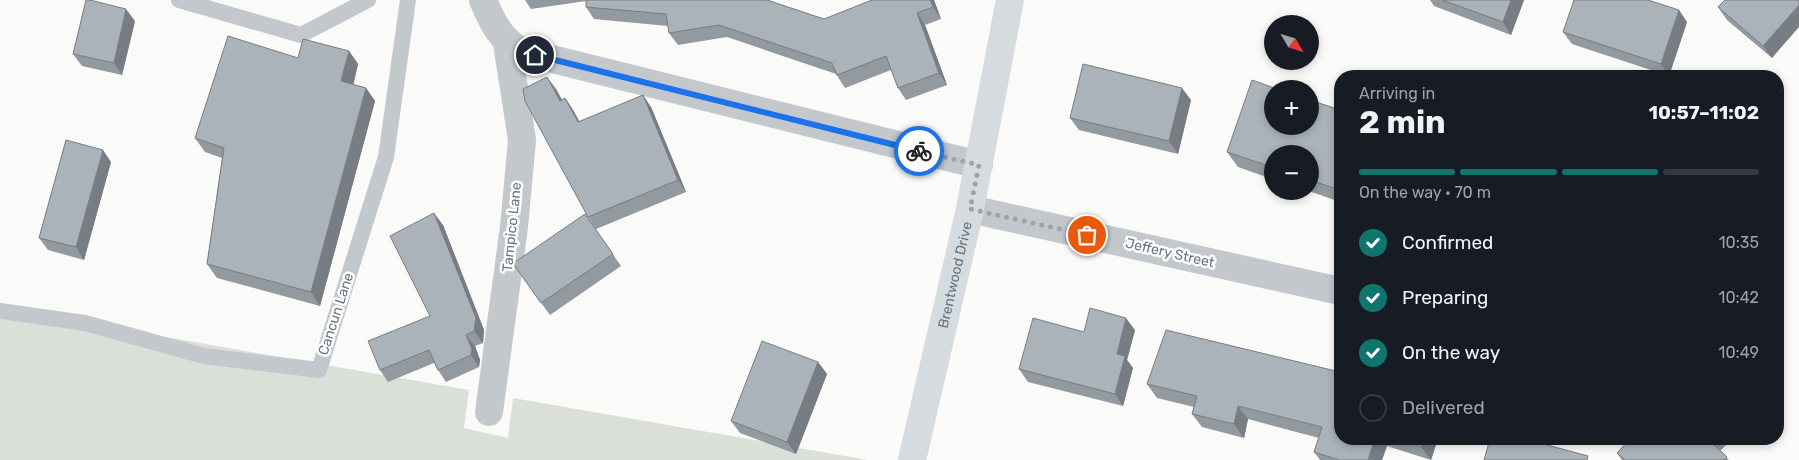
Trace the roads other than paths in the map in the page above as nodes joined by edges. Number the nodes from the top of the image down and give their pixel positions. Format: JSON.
{"nodes":[{"id":1,"x":179,"y":0,"type":"edge"},
{"id":2,"x":368,"y":0,"type":"edge"},
{"id":3,"x":408,"y":0,"type":"edge"},
{"id":4,"x":483,"y":0,"type":"edge"},
{"id":5,"x":1010,"y":0,"type":"edge"},
{"id":6,"x":507,"y":43,"type":"junction"},
{"id":7,"x":979,"y":165,"type":"junction"},
{"id":8,"x":970,"y":209,"type":"junction"},
{"id":9,"x":1334,"y":290,"type":"edge"},
{"id":10,"x":0,"y":311,"type":"edge"},
{"id":11,"x":489,"y":412,"type":"dead end"},
{"id":12,"x":912,"y":460,"type":"edge"}],
"edges":[{"from":1,"to":2,"type":"lane"},
{"from":3,"to":10,"type":"lane","name":"Cancun Lane"},
{"from":4,"to":6,"type":"street"},
{"from":5,"to":7,"type":"street","name":"Brentwood Drive"},
{"from":6,"to":7,"type":"street"},
{"from":6,"to":11,"type":"street","name":"Tampico Lane"},
{"from":7,"to":8,"type":"street","name":"Brentwood Drive"},
{"from":8,"to":9,"type":"street","name":"Jeffery Street"},
{"from":8,"to":12,"type":"street","name":"Brentwood Drive"}]}
